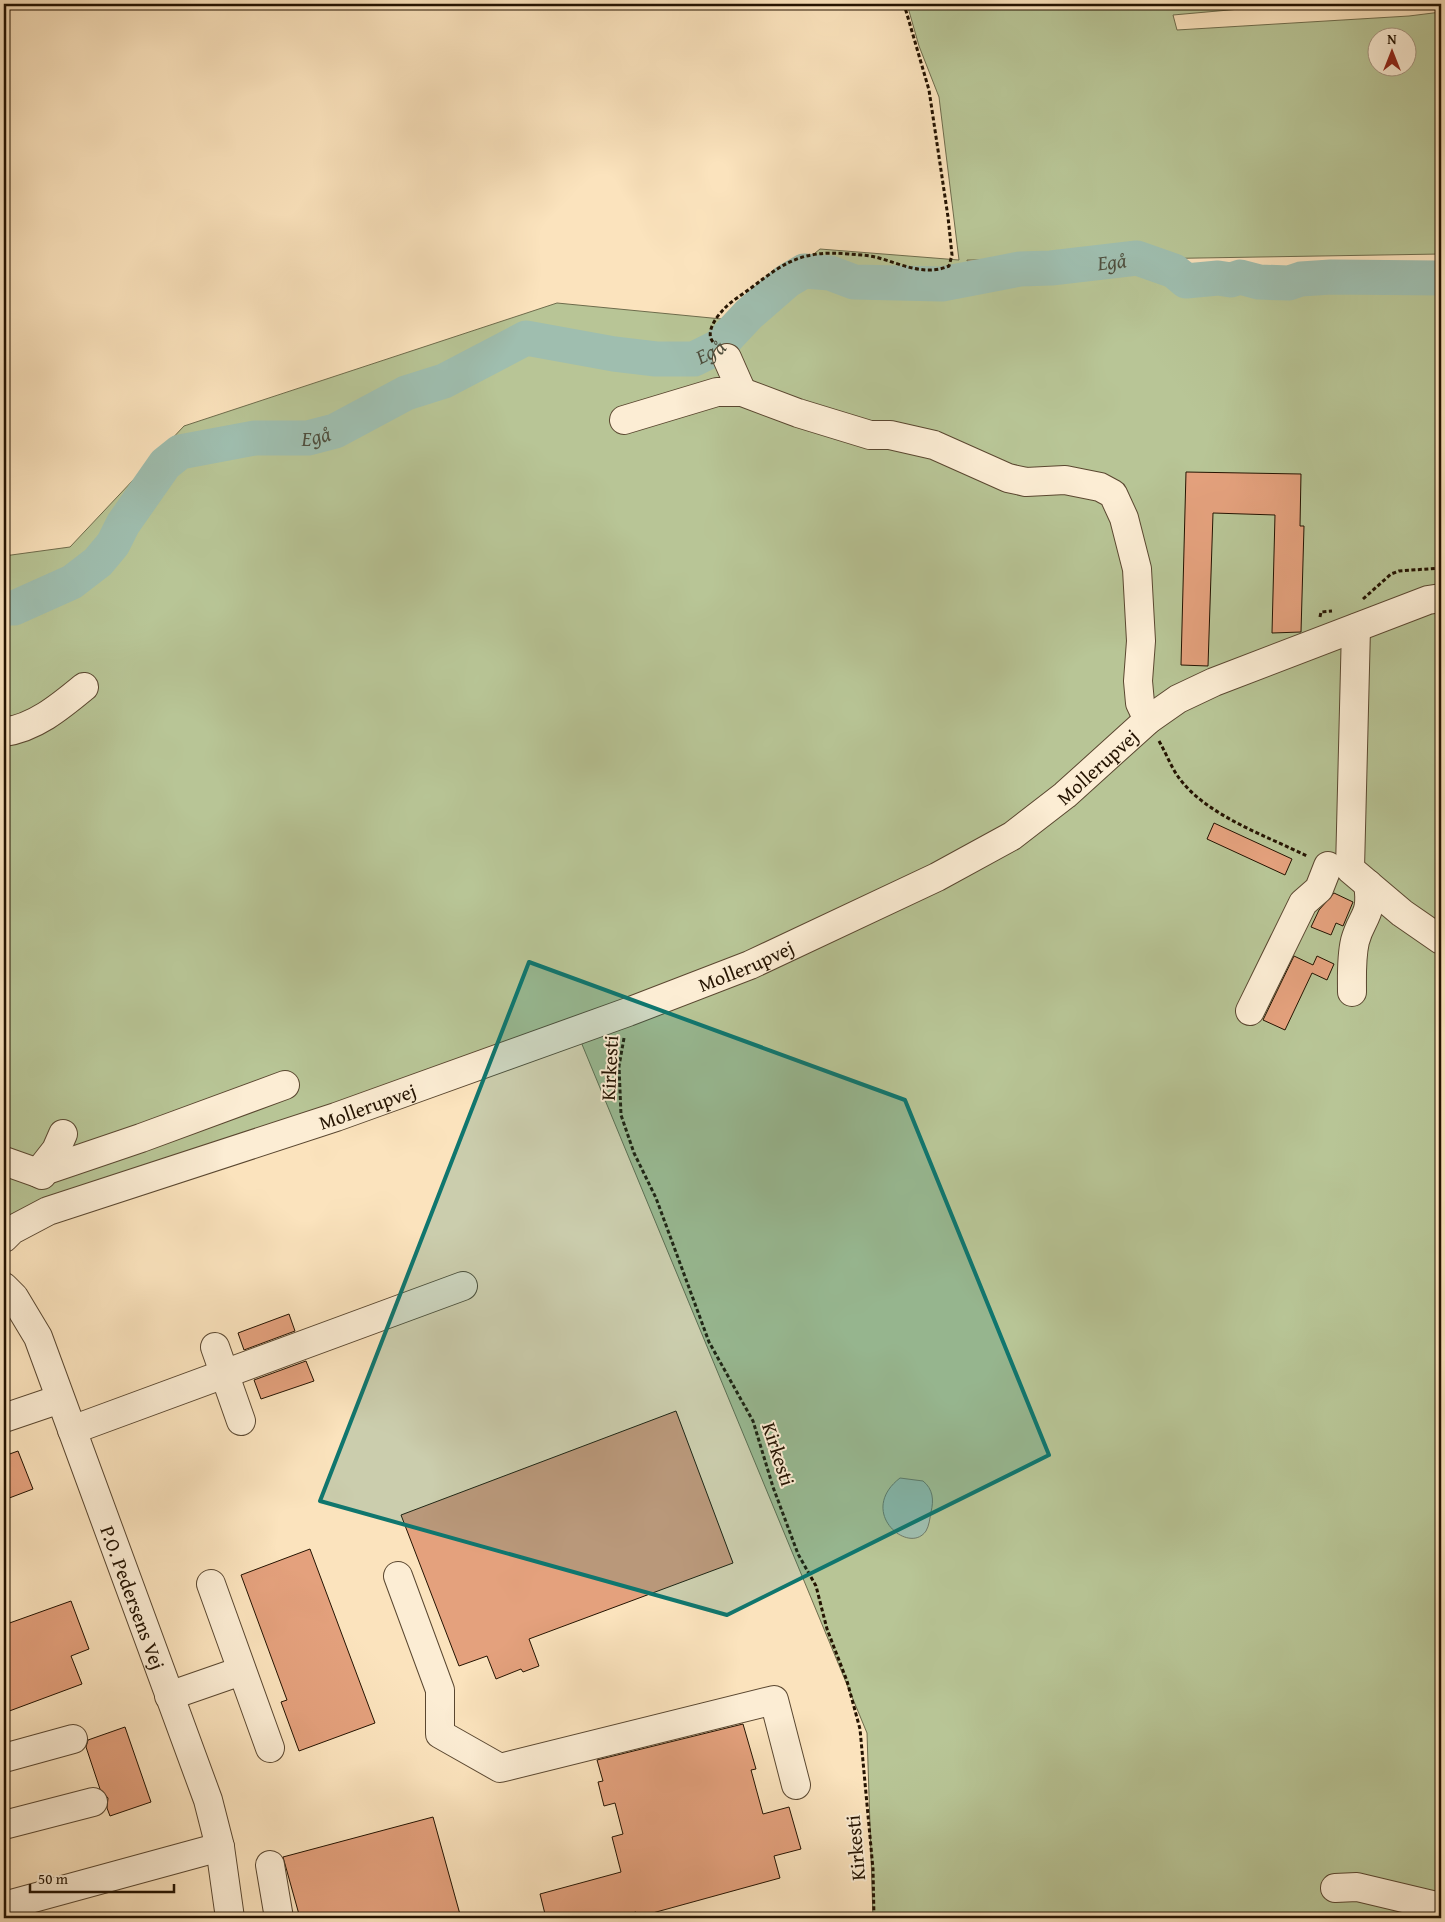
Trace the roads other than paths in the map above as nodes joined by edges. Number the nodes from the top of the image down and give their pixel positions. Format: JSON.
{"nodes":[{"id":1,"x":718,"y":348,"type":"road end"},
{"id":2,"x":742,"y":392,"type":"junction"},
{"id":3,"x":624,"y":420,"type":"dead end"},
{"id":4,"x":1441,"y":598,"type":"edge"},
{"id":5,"x":1351,"y":614,"type":"junction"},
{"id":6,"x":84,"y":687,"type":"dead end"},
{"id":7,"x":1148,"y":720,"type":"junction"},
{"id":8,"x":4,"y":732,"type":"edge"},
{"id":9,"x":1328,"y":866,"type":"road end"},
{"id":10,"x":1368,"y":884,"type":"junction"},
{"id":11,"x":1441,"y":940,"type":"edge"},
{"id":12,"x":1352,"y":992,"type":"dead end"},
{"id":13,"x":1250,"y":1011,"type":"dead end"},
{"id":14,"x":285,"y":1085,"type":"dead end"},
{"id":15,"x":64,"y":1134,"type":"dead end"},
{"id":16,"x":4,"y":1161,"type":"edge"},
{"id":17,"x":38,"y":1173,"type":"junction"},
{"id":18,"x":83,"y":1199,"type":"junction"},
{"id":19,"x":4,"y":1238,"type":"edge"},
{"id":20,"x":463,"y":1286,"type":"dead end"},
{"id":21,"x":4,"y":1287,"type":"edge"},
{"id":22,"x":215,"y":1347,"type":"dead end"},
{"id":23,"x":224,"y":1373,"type":"junction"},
{"id":24,"x":60,"y":1399,"type":"junction"},
{"id":25,"x":4,"y":1418,"type":"edge"},
{"id":26,"x":241,"y":1421,"type":"dead end"},
{"id":27,"x":72,"y":1430,"type":"junction"},
{"id":28,"x":398,"y":1576,"type":"dead end"},
{"id":29,"x":211,"y":1584,"type":"dead end"},
{"id":30,"x":241,"y":1670,"type":"junction"},
{"id":31,"x":169,"y":1696,"type":"junction"},
{"id":32,"x":73,"y":1739,"type":"dead end"},
{"id":33,"x":270,"y":1748,"type":"dead end"},
{"id":34,"x":4,"y":1758,"type":"edge"},
{"id":35,"x":796,"y":1785,"type":"dead end"},
{"id":36,"x":93,"y":1802,"type":"dead end"},
{"id":37,"x":4,"y":1825,"type":"edge"},
{"id":38,"x":220,"y":1847,"type":"junction"},
{"id":39,"x":270,"y":1865,"type":"dead end"},
{"id":40,"x":1335,"y":1888,"type":"dead end"},
{"id":41,"x":4,"y":1906,"type":"edge"},
{"id":42,"x":1441,"y":1907,"type":"edge"},
{"id":43,"x":230,"y":1918,"type":"edge"},
{"id":44,"x":279,"y":1918,"type":"edge"}],
"edges":[{"from":1,"to":2,"type":"street"},
{"from":2,"to":3,"type":"street"},
{"from":2,"to":7,"type":"street"},
{"from":4,"to":5,"type":"street","name":"Mollerupvej"},
{"from":5,"to":7,"type":"street","name":"Mollerupvej"},
{"from":5,"to":10,"type":"street"},
{"from":6,"to":8,"type":"street"},
{"from":7,"to":18,"type":"street","name":"Mollerupvej"},
{"from":9,"to":13,"type":"street"},
{"from":10,"to":11,"type":"street"},
{"from":10,"to":12,"type":"street"},
{"from":14,"to":17,"type":"street"},
{"from":15,"to":17,"type":"street"},
{"from":16,"to":17,"type":"street"},
{"from":17,"to":18,"type":"street"},
{"from":18,"to":19,"type":"street","name":"Mollerupvej"},
{"from":20,"to":23,"type":"street"},
{"from":21,"to":24,"type":"street","name":"P.O. Pedersens Vej"},
{"from":22,"to":23,"type":"street"},
{"from":23,"to":26,"type":"street"},
{"from":23,"to":27,"type":"street"},
{"from":24,"to":25,"type":"street"},
{"from":24,"to":27,"type":"street","name":"P.O. Pedersens Vej"},
{"from":27,"to":31,"type":"street","name":"P.O. Pedersens Vej"},
{"from":28,"to":35,"type":"street"},
{"from":29,"to":30,"type":"street"},
{"from":30,"to":31,"type":"street"},
{"from":30,"to":33,"type":"street"},
{"from":31,"to":38,"type":"street","name":"P.O. Pedersens Vej"},
{"from":32,"to":34,"type":"street"},
{"from":36,"to":37,"type":"street"},
{"from":38,"to":41,"type":"street"},
{"from":38,"to":43,"type":"street","name":"P.O. Pedersens Vej"},
{"from":39,"to":44,"type":"street"},
{"from":40,"to":42,"type":"street"}]}
